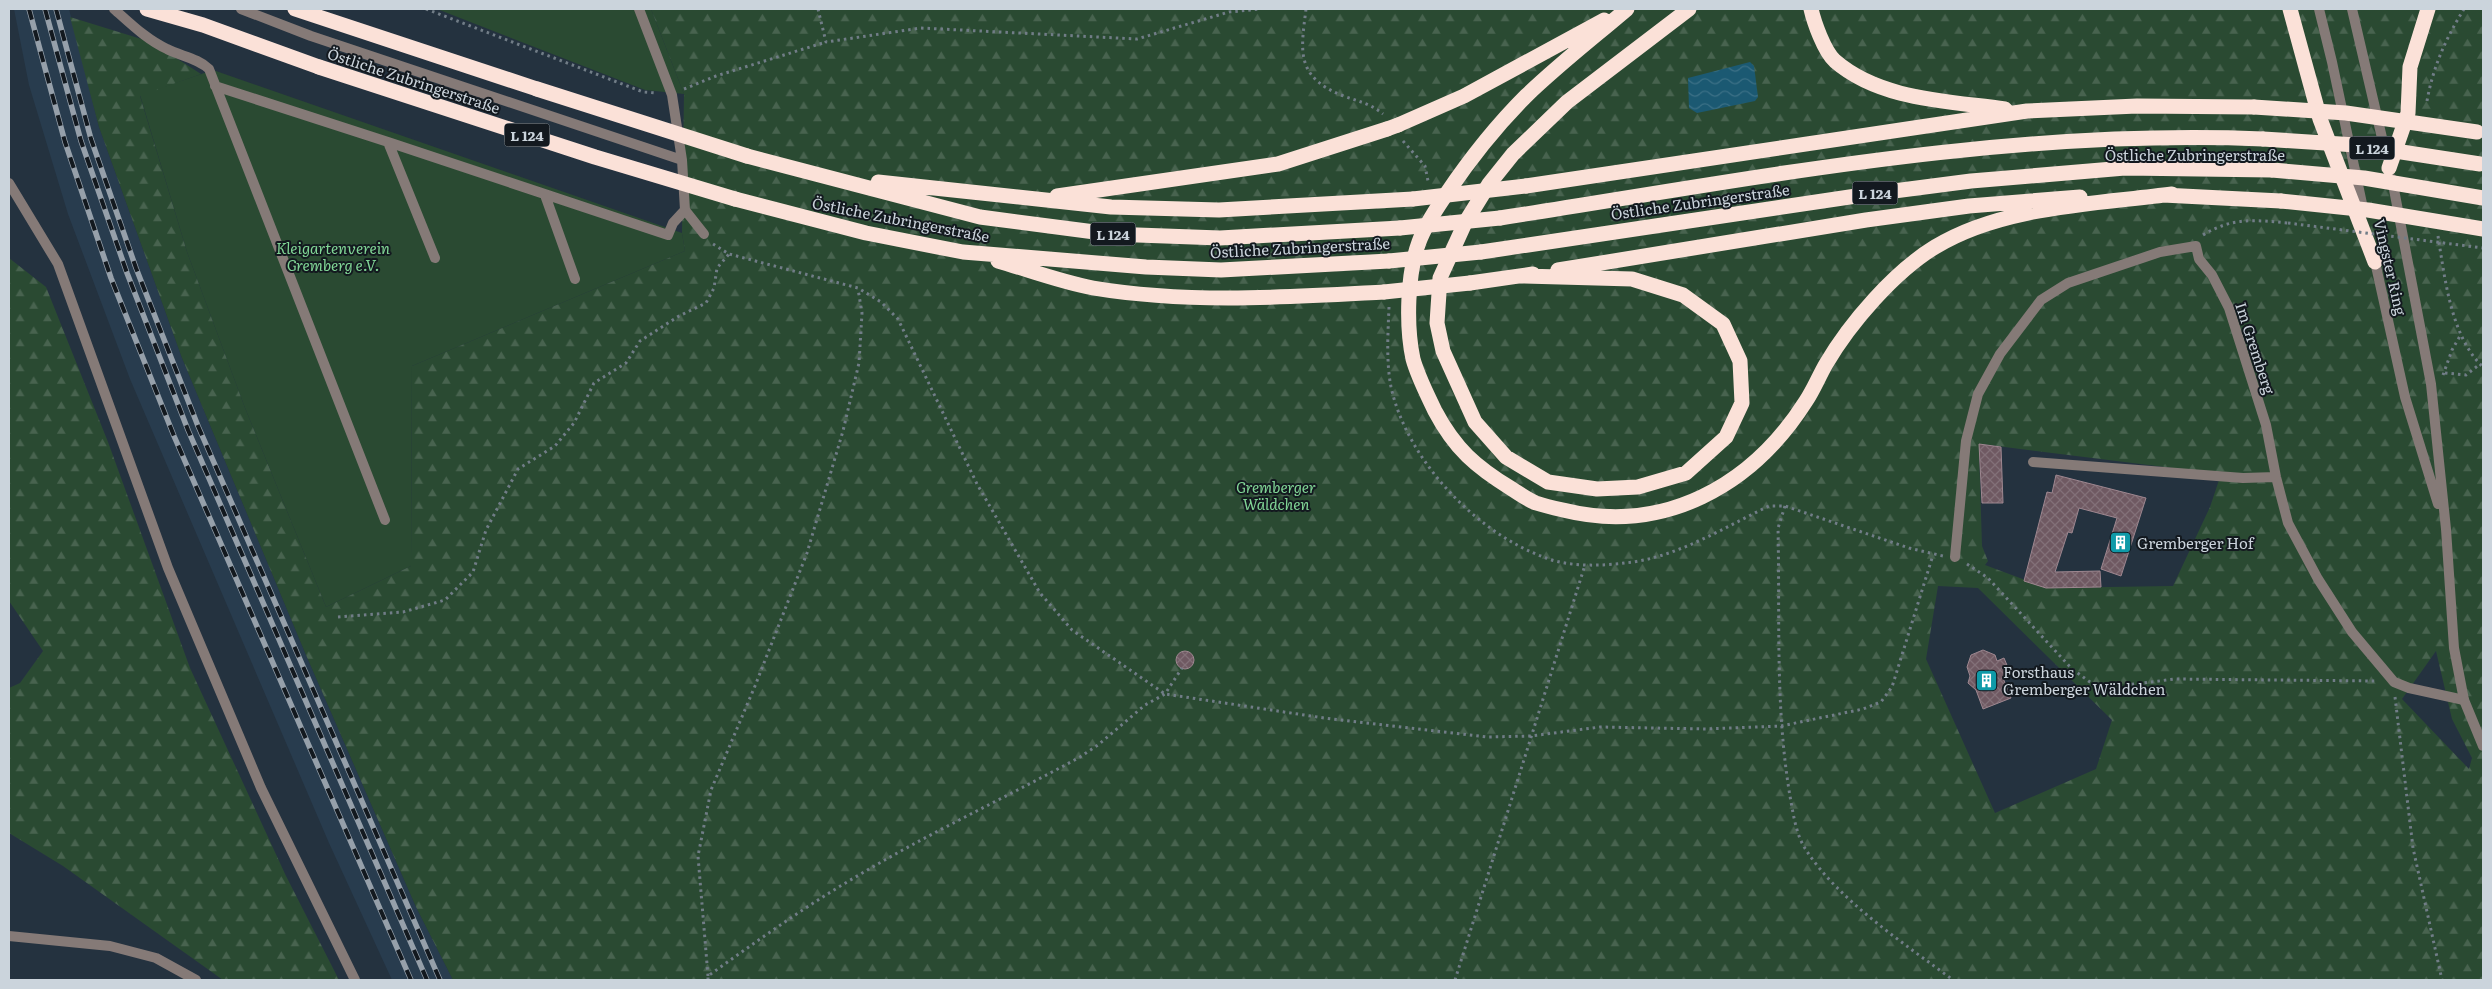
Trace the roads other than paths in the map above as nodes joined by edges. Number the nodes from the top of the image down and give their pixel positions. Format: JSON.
{"nodes":[{"id":1,"x":114,"y":9,"type":"edge"},
{"id":2,"x":147,"y":9,"type":"edge"},
{"id":3,"x":241,"y":9,"type":"edge"},
{"id":4,"x":295,"y":9,"type":"edge"},
{"id":5,"x":639,"y":9,"type":"edge"},
{"id":6,"x":1626,"y":9,"type":"edge"},
{"id":7,"x":1689,"y":9,"type":"edge"},
{"id":8,"x":1811,"y":9,"type":"edge"},
{"id":9,"x":2290,"y":9,"type":"edge"},
{"id":10,"x":2319,"y":9,"type":"edge"},
{"id":11,"x":2352,"y":9,"type":"edge"},
{"id":12,"x":2428,"y":9,"type":"edge"},
{"id":13,"x":215,"y":86,"type":"junction"},
{"id":14,"x":2027,"y":111,"type":"junction"},
{"id":15,"x":2480,"y":133,"type":"edge"},
{"id":16,"x":388,"y":142,"type":"junction"},
{"id":17,"x":682,"y":160,"type":"junction"},
{"id":18,"x":2482,"y":164,"type":"edge"},
{"id":19,"x":2389,"y":168,"type":"junction"},
{"id":20,"x":831,"y":177,"type":"junction"},
{"id":21,"x":9,"y":183,"type":"edge"},
{"id":22,"x":2172,"y":194,"type":"junction"},
{"id":23,"x":545,"y":195,"type":"junction"},
{"id":24,"x":1039,"y":198,"type":"junction"},
{"id":25,"x":2483,"y":198,"type":"edge"},
{"id":26,"x":685,"y":210,"type":"junction"},
{"id":27,"x":2483,"y":229,"type":"edge"},
{"id":28,"x":704,"y":234,"type":"road end"},
{"id":29,"x":963,"y":252,"type":"junction"},
{"id":30,"x":435,"y":258,"type":"dead end"},
{"id":31,"x":2375,"y":262,"type":"junction"},
{"id":32,"x":1524,"y":276,"type":"junction"},
{"id":33,"x":575,"y":279,"type":"dead end"},
{"id":34,"x":2033,"y":462,"type":"dead end"},
{"id":35,"x":2276,"y":477,"type":"junction"},
{"id":36,"x":385,"y":520,"type":"dead end"},
{"id":37,"x":2446,"y":529,"type":"junction"},
{"id":38,"x":1955,"y":557,"type":"road end"},
{"id":39,"x":2464,"y":700,"type":"junction"},
{"id":40,"x":2483,"y":746,"type":"edge"},
{"id":41,"x":9,"y":936,"type":"edge"},
{"id":42,"x":196,"y":980,"type":"edge"},
{"id":43,"x":355,"y":980,"type":"edge"}],
"edges":[{"from":1,"to":13,"type":"street"},
{"from":2,"to":29,"type":"highway","name":"Östliche Zubringerstraße","number":"L 124","bridge":true},
{"from":3,"to":17,"type":"street"},
{"from":4,"to":20,"type":"highway","name":"Östliche Zubringerstraße","number":"L 124","bridge":true},
{"from":5,"to":17,"type":"street"},
{"from":6,"to":22,"type":"highway"},
{"from":6,"to":24,"type":"highway"},
{"from":7,"to":32,"type":"highway"},
{"from":8,"to":14,"type":"highway"},
{"from":9,"to":31,"type":"highway"},
{"from":10,"to":31,"type":"street","name":"Vingster Ring"},
{"from":11,"to":19,"type":"street","name":"Vingster Ring"},
{"from":12,"to":19,"type":"highway"},
{"from":13,"to":16,"type":"street"},
{"from":13,"to":36,"type":"street"},
{"from":14,"to":15,"type":"highway","bridge":true},
{"from":14,"to":24,"type":"highway","bridge":true},
{"from":16,"to":23,"type":"street"},
{"from":16,"to":30,"type":"street"},
{"from":17,"to":26,"type":"street"},
{"from":18,"to":20,"type":"highway","name":"Östliche Zubringerstraße","number":"L 124","bridge":true},
{"from":19,"to":37,"type":"street","name":"Vingster Ring"},
{"from":20,"to":24,"type":"highway"},
{"from":21,"to":43,"type":"street"},
{"from":22,"to":27,"type":"highway","bridge":true},
{"from":22,"to":32,"type":"highway"},
{"from":23,"to":26,"type":"street"},
{"from":23,"to":33,"type":"street"},
{"from":25,"to":29,"type":"highway","name":"Östliche Zubringerstraße","number":"L 124","bridge":true},
{"from":26,"to":28,"type":"street"},
{"from":29,"to":32,"type":"highway","bridge":true},
{"from":31,"to":37,"type":"street","name":"Vingster Ring"},
{"from":34,"to":35,"type":"street"},
{"from":35,"to":38,"type":"street","name":"Im Gremberg"},
{"from":35,"to":39,"type":"street","name":"Im Gremberg"},
{"from":37,"to":39,"type":"street","name":"Vingster Ring"},
{"from":39,"to":40,"type":"street","name":"Vingster Ring"},
{"from":41,"to":42,"type":"street"}]}
